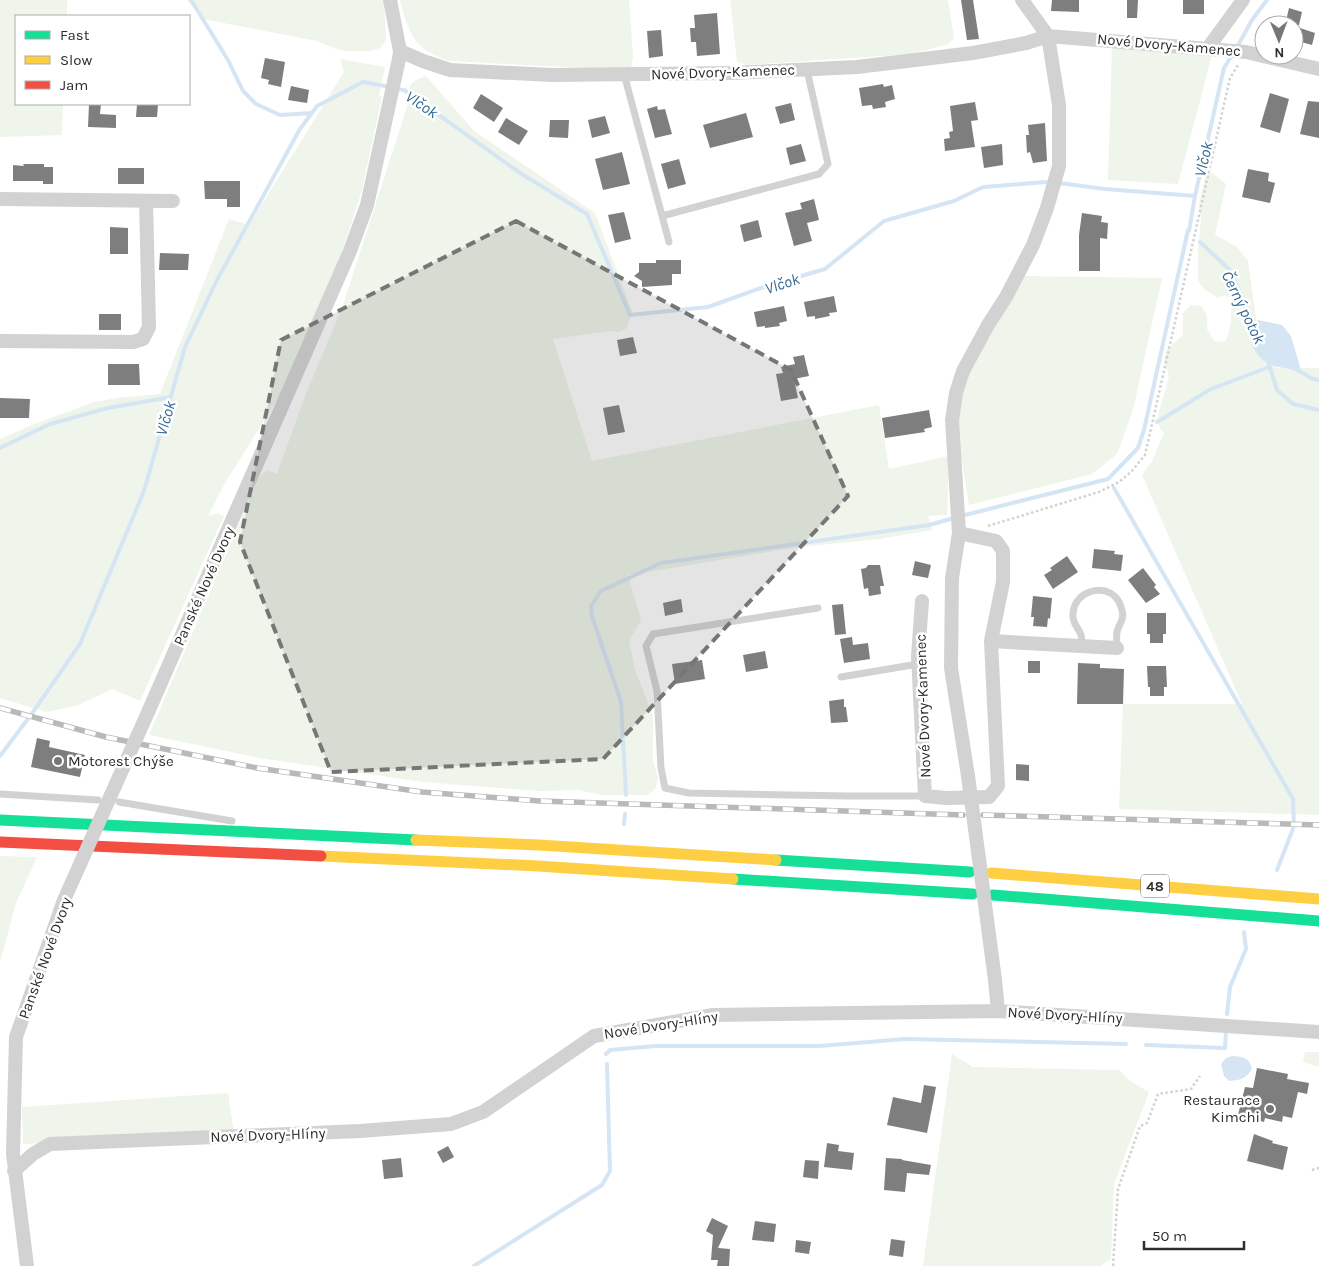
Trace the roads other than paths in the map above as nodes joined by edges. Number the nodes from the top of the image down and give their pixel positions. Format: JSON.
{"nodes":[{"id":1,"x":390,"y":0,"type":"edge"},
{"id":2,"x":1022,"y":0,"type":"edge"},
{"id":3,"x":1243,"y":0,"type":"edge"},
{"id":4,"x":1048,"y":36,"type":"junction"},
{"id":5,"x":1211,"y":48,"type":"junction"},
{"id":6,"x":400,"y":50,"type":"junction"},
{"id":7,"x":1319,"y":69,"type":"edge"},
{"id":8,"x":807,"y":70,"type":"junction"},
{"id":9,"x":624,"y":74,"type":"junction"},
{"id":10,"x":0,"y":199,"type":"edge"},
{"id":11,"x":146,"y":201,"type":"junction"},
{"id":12,"x":173,"y":201,"type":"dead end"},
{"id":13,"x":662,"y":216,"type":"junction"},
{"id":14,"x":669,"y":242,"type":"dead end"},
{"id":15,"x":0,"y":341,"type":"edge"},
{"id":16,"x":958,"y":529,"type":"junction"},
{"id":17,"x":922,"y":601,"type":"dead end"},
{"id":18,"x":818,"y":608,"type":"dead end"},
{"id":19,"x":991,"y":641,"type":"junction"},
{"id":20,"x":1082,"y":647,"type":"junction"},
{"id":21,"x":1117,"y":648,"type":"joint"},
{"id":22,"x":918,"y":664,"type":"junction"},
{"id":23,"x":841,"y":678,"type":"dead end"},
{"id":24,"x":0,"y":794,"type":"edge"},
{"id":25,"x":925,"y":796,"type":"junction"},
{"id":26,"x":98,"y":800,"type":"dead end"},
{"id":27,"x":119,"y":802,"type":"dead end"},
{"id":28,"x":0,"y":820,"type":"edge"},
{"id":29,"x":239,"y":822,"type":"dead end"},
{"id":30,"x":249,"y":823,"type":"dead end"},
{"id":31,"x":326,"y":836,"type":"junction"},
{"id":32,"x":0,"y":842,"type":"edge"},
{"id":33,"x":970,"y":872,"type":"dead end"},
{"id":34,"x":991,"y":873,"type":"dead end"},
{"id":35,"x":974,"y":894,"type":"dead end"},
{"id":36,"x":994,"y":895,"type":"dead end"},
{"id":37,"x":1319,"y":899,"type":"edge"},
{"id":38,"x":1319,"y":921,"type":"edge"},
{"id":39,"x":998,"y":1012,"type":"junction"},
{"id":40,"x":1319,"y":1032,"type":"edge"},
{"id":41,"x":14,"y":1172,"type":"junction"},
{"id":42,"x":24,"y":1266,"type":"edge"}],
"edges":[{"from":1,"to":6,"type":"street","name":"Panské Nové Dvory"},
{"from":2,"to":4,"type":"street"},
{"from":3,"to":5,"type":"street"},
{"from":4,"to":5,"type":"street","name":"Nové Dvory-Kamenec"},
{"from":4,"to":8,"type":"street","name":"Nové Dvory-Kamenec"},
{"from":4,"to":16,"type":"street"},
{"from":5,"to":7,"type":"street","name":"Nové Dvory-Kamenec"},
{"from":6,"to":9,"type":"street","name":"Nové Dvory-Kamenec"},
{"from":6,"to":41,"type":"street","name":"Panské Nové Dvory","bridge":true},
{"from":8,"to":9,"type":"street","name":"Nové Dvory-Kamenec"},
{"from":8,"to":13,"type":"lane"},
{"from":9,"to":13,"type":"lane"},
{"from":10,"to":11,"type":"street"},
{"from":11,"to":12,"type":"street"},
{"from":11,"to":15,"type":"street"},
{"from":13,"to":14,"type":"lane"},
{"from":16,"to":19,"type":"street","name":"Nové Dvory-Kamenec"},
{"from":16,"to":39,"type":"street","name":"Nové Dvory-Kamenec","bridge":true},
{"from":17,"to":22,"type":"street","name":"Nové Dvory-Kamenec"},
{"from":18,"to":25,"type":"lane"},
{"from":19,"to":20,"type":"street"},
{"from":19,"to":25,"type":"street","name":"Nové Dvory-Kamenec"},
{"from":20,"to":21,"type":"street"},
{"from":20,"to":21,"type":"lane"},
{"from":22,"to":23,"type":"lane"},
{"from":22,"to":25,"type":"street","name":"Nové Dvory-Kamenec"},
{"from":24,"to":26,"type":"lane"},
{"from":27,"to":29,"type":"lane"},
{"from":28,"to":31,"type":"highway"},
{"from":30,"to":31,"type":"lane"},
{"from":31,"to":33,"type":"highway"},
{"from":32,"to":35,"type":"highway"},
{"from":34,"to":37,"type":"highway","number":"48"},
{"from":36,"to":38,"type":"highway","number":"48"},
{"from":39,"to":40,"type":"street","name":"Nové Dvory-Hlíny"},
{"from":39,"to":41,"type":"street","name":"Nové Dvory-Hlíny"},
{"from":41,"to":42,"type":"street"}]}
